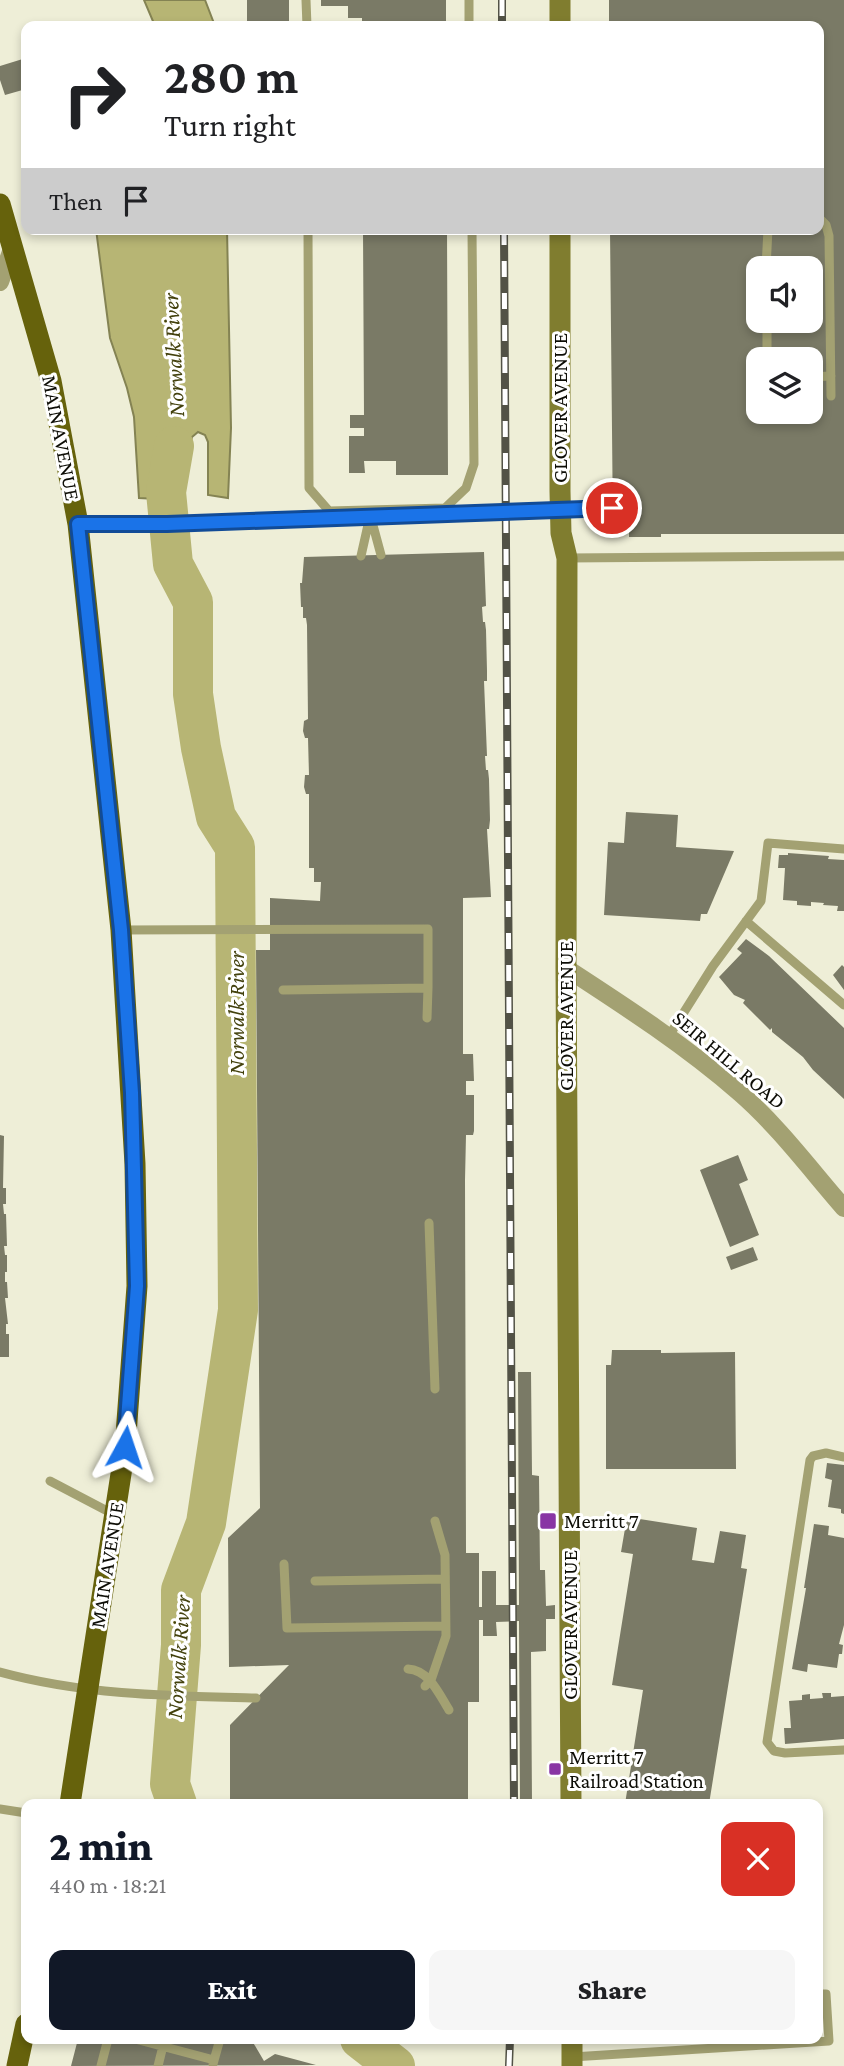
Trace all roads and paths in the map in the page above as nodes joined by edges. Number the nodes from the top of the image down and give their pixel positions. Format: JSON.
{"nodes":[{"id":1,"x":306,"y":0,"type":"edge"},
{"id":2,"x":469,"y":0,"type":"edge"},
{"id":3,"x":560,"y":0,"type":"edge"},
{"id":4,"x":307,"y":21,"type":"edge"},
{"id":5,"x":469,"y":21,"type":"edge"},
{"id":6,"x":560,"y":21,"type":"edge"},
{"id":7,"x":0,"y":204,"type":"edge"},
{"id":8,"x":824,"y":223,"type":"edge"},
{"id":9,"x":308,"y":235,"type":"edge"},
{"id":10,"x":472,"y":235,"type":"edge"},
{"id":11,"x":560,"y":235,"type":"edge"},
{"id":12,"x":766,"y":235,"type":"edge"},
{"id":13,"x":12,"y":249,"type":"junction"},
{"id":14,"x":766,"y":256,"type":"edge"},
{"id":15,"x":0,"y":282,"type":"edge"},
{"id":16,"x":823,"y":376,"type":"edge"},
{"id":17,"x":831,"y":376,"type":"junction"},
{"id":18,"x":831,"y":396,"type":"dead end"},
{"id":19,"x":612,"y":508,"type":"dead end"},
{"id":20,"x":370,"y":516,"type":"junction"},
{"id":21,"x":78,"y":524,"type":"junction"},
{"id":22,"x":382,"y":555,"type":"dead end"},
{"id":23,"x":361,"y":556,"type":"dead end"},
{"id":24,"x":844,"y":556,"type":"edge"},
{"id":25,"x":567,"y":558,"type":"junction"},
{"id":26,"x":844,"y":849,"type":"edge"},
{"id":27,"x":746,"y":921,"type":"junction"},
{"id":28,"x":121,"y":930,"type":"junction"},
{"id":29,"x":566,"y":968,"type":"junction"},
{"id":30,"x":428,"y":988,"type":"junction"},
{"id":31,"x":283,"y":990,"type":"dead end"},
{"id":32,"x":844,"y":1004,"type":"edge"},
{"id":33,"x":428,"y":1018,"type":"dead end"},
{"id":34,"x":669,"y":1036,"type":"junction"},
{"id":35,"x":844,"y":1208,"type":"edge"},
{"id":36,"x":429,"y":1223,"type":"dead end"},
{"id":37,"x":435,"y":1389,"type":"dead end"},
{"id":38,"x":844,"y":1457,"type":"edge"},
{"id":39,"x":50,"y":1481,"type":"dead end"},
{"id":40,"x":116,"y":1515,"type":"junction"},
{"id":41,"x":435,"y":1521,"type":"dead end"},
{"id":42,"x":284,"y":1564,"type":"dead end"},
{"id":43,"x":445,"y":1579,"type":"junction"},
{"id":44,"x":315,"y":1581,"type":"dead end"},
{"id":45,"x":445,"y":1626,"type":"junction"},
{"id":46,"x":408,"y":1669,"type":"dead end"},
{"id":47,"x":0,"y":1672,"type":"edge"},
{"id":48,"x":428,"y":1683,"type":"junction"},
{"id":49,"x":87,"y":1690,"type":"junction"},
{"id":50,"x":256,"y":1699,"type":"dead end"},
{"id":51,"x":449,"y":1710,"type":"dead end"},
{"id":52,"x":844,"y":1750,"type":"edge"},
{"id":53,"x":71,"y":1799,"type":"edge"},
{"id":54,"x":571,"y":1799,"type":"edge"},
{"id":55,"x":0,"y":1809,"type":"edge"},
{"id":56,"x":21,"y":1812,"type":"edge"},
{"id":57,"x":823,"y":1994,"type":"edge"},
{"id":58,"x":823,"y":2041,"type":"edge"},
{"id":59,"x":22,"y":2044,"type":"edge"},
{"id":60,"x":107,"y":2044,"type":"edge"},
{"id":61,"x":155,"y":2044,"type":"edge"},
{"id":62,"x":219,"y":2044,"type":"edge"},
{"id":63,"x":769,"y":2044,"type":"edge"},
{"id":64,"x":163,"y":2046,"type":"junction"},
{"id":65,"x":572,"y":2054,"type":"edge"},
{"id":66,"x":213,"y":2063,"type":"edge"},
{"id":67,"x":17,"y":2066,"type":"edge"},
{"id":68,"x":101,"y":2066,"type":"edge"},
{"id":69,"x":158,"y":2066,"type":"edge"}],
"edges":[{"from":1,"to":4,"type":"lane"},
{"from":2,"to":5,"type":"lane"},
{"from":3,"to":6,"type":"street"},
{"from":7,"to":13,"type":"main road","name":"MAIN AVENUE"},
{"from":8,"to":17,"type":"lane"},
{"from":9,"to":10,"type":"lane"},
{"from":11,"to":25,"type":"street","name":"GLOVER AVENUE"},
{"from":12,"to":14,"type":"lane"},
{"from":13,"to":15,"type":"street"},
{"from":13,"to":21,"type":"main road","name":"MAIN AVENUE"},
{"from":16,"to":17,"type":"lane"},
{"from":17,"to":18,"type":"lane"},
{"from":19,"to":20,"type":"lane","bridge":true},
{"from":20,"to":21,"type":"lane","bridge":true},
{"from":20,"to":22,"type":"lane"},
{"from":20,"to":23,"type":"lane"},
{"from":21,"to":28,"type":"main road","name":"MAIN AVENUE"},
{"from":24,"to":25,"type":"lane"},
{"from":25,"to":29,"type":"street","name":"GLOVER AVENUE"},
{"from":26,"to":27,"type":"lane"},
{"from":27,"to":32,"type":"lane"},
{"from":27,"to":34,"type":"lane"},
{"from":28,"to":30,"type":"lane"},
{"from":28,"to":40,"type":"main road","name":"MAIN AVENUE"},
{"from":29,"to":34,"type":"street","name":"SEIR HILL ROAD"},
{"from":29,"to":54,"type":"street","name":"GLOVER AVENUE"},
{"from":30,"to":31,"type":"lane"},
{"from":30,"to":33,"type":"lane"},
{"from":34,"to":35,"type":"street","name":"SEIR HILL ROAD"},
{"from":36,"to":37,"type":"lane"},
{"from":38,"to":52,"type":"lane"},
{"from":39,"to":40,"type":"lane"},
{"from":40,"to":49,"type":"main road","name":"MAIN AVENUE"},
{"from":41,"to":43,"type":"lane"},
{"from":42,"to":45,"type":"lane"},
{"from":43,"to":44,"type":"lane"},
{"from":43,"to":45,"type":"lane"},
{"from":45,"to":48,"type":"lane"},
{"from":46,"to":48,"type":"lane"},
{"from":47,"to":49,"type":"lane"},
{"from":48,"to":51,"type":"lane"},
{"from":49,"to":50,"type":"lane"},
{"from":49,"to":53,"type":"main road","name":"MAIN AVENUE"},
{"from":55,"to":56,"type":"lane"},
{"from":57,"to":58,"type":"lane"},
{"from":59,"to":67,"type":"main road"},
{"from":60,"to":68,"type":"lane"},
{"from":61,"to":64,"type":"lane"},
{"from":62,"to":66,"type":"lane"},
{"from":63,"to":65,"type":"lane"},
{"from":64,"to":66,"type":"lane"},
{"from":64,"to":69,"type":"lane"}]}
